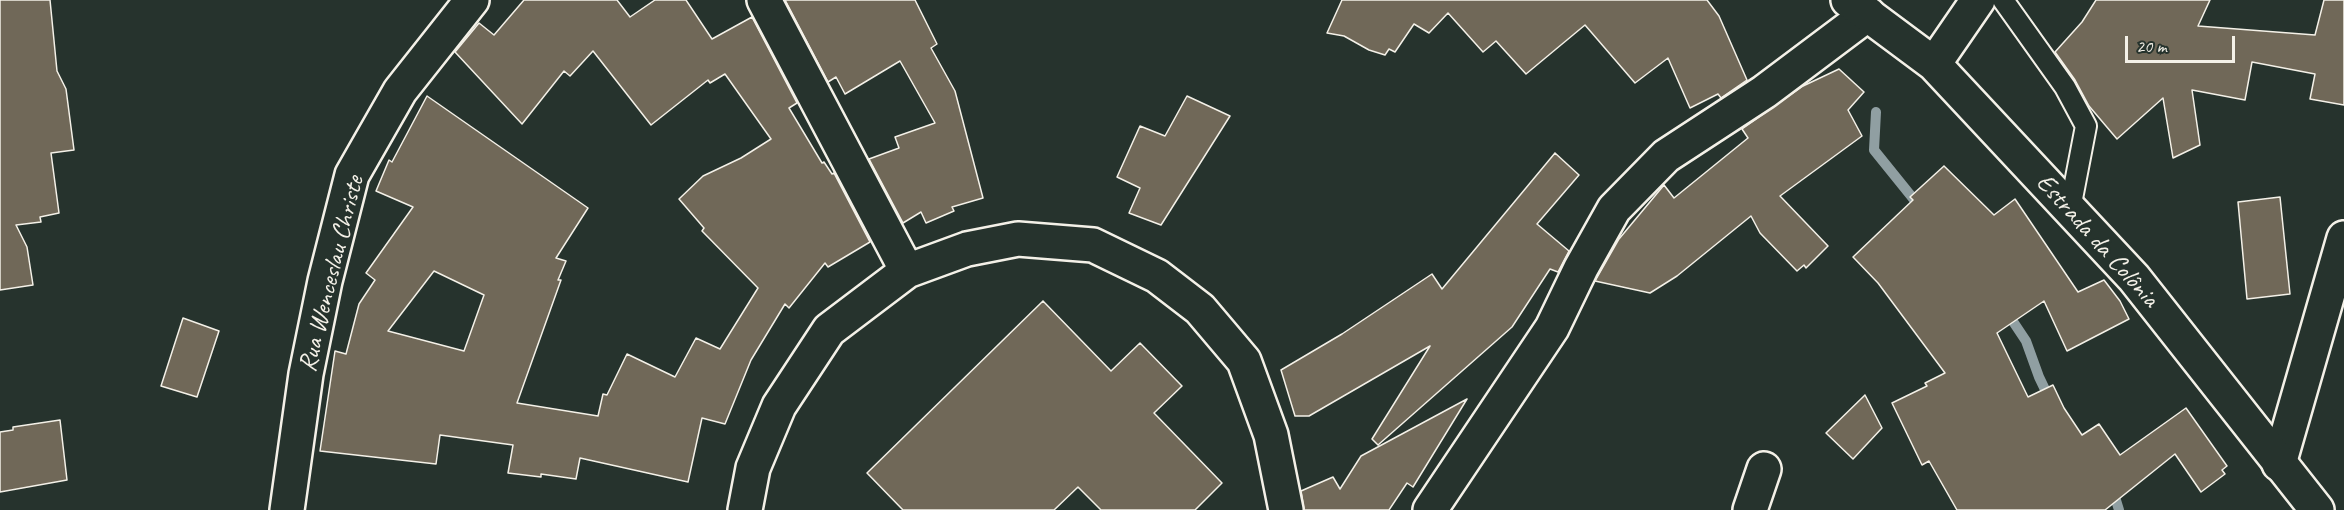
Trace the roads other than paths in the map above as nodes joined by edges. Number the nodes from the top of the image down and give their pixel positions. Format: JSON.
{"nodes":[{"id":1,"x":472,"y":0,"type":"edge"},
{"id":2,"x":764,"y":0,"type":"edge"},
{"id":3,"x":1978,"y":0,"type":"edge"},
{"id":4,"x":2003,"y":0,"type":"edge"},
{"id":5,"x":1858,"y":7,"type":"edge"},
{"id":6,"x":1934,"y":64,"type":"junction"},
{"id":7,"x":2070,"y":209,"type":"junction"},
{"id":8,"x":2344,"y":238,"type":"edge"},
{"id":9,"x":907,"y":271,"type":"junction"},
{"id":10,"x":2279,"y":464,"type":"junction"},
{"id":11,"x":1764,"y":469,"type":"dead end"},
{"id":12,"x":287,"y":510,"type":"edge"},
{"id":13,"x":745,"y":510,"type":"edge"},
{"id":14,"x":1286,"y":510,"type":"edge"},
{"id":15,"x":1430,"y":510,"type":"edge"},
{"id":16,"x":1750,"y":510,"type":"edge"},
{"id":17,"x":2317,"y":510,"type":"edge"}],
"edges":[{"from":1,"to":12,"type":"street","name":"Rua Wenceslau Christe"},
{"from":2,"to":9,"type":"street"},
{"from":3,"to":6,"type":"street"},
{"from":4,"to":7,"type":"lane"},
{"from":5,"to":6,"type":"street","name":"Estrada da Colônia"},
{"from":5,"to":15,"type":"street"},
{"from":6,"to":7,"type":"street","name":"Estrada da Colônia"},
{"from":7,"to":10,"type":"street","name":"Estrada da Colônia"},
{"from":8,"to":10,"type":"street"},
{"from":9,"to":13,"type":"street"},
{"from":9,"to":14,"type":"street"},
{"from":10,"to":17,"type":"street","name":"Estrada da Colônia"},
{"from":11,"to":16,"type":"street"}]}
